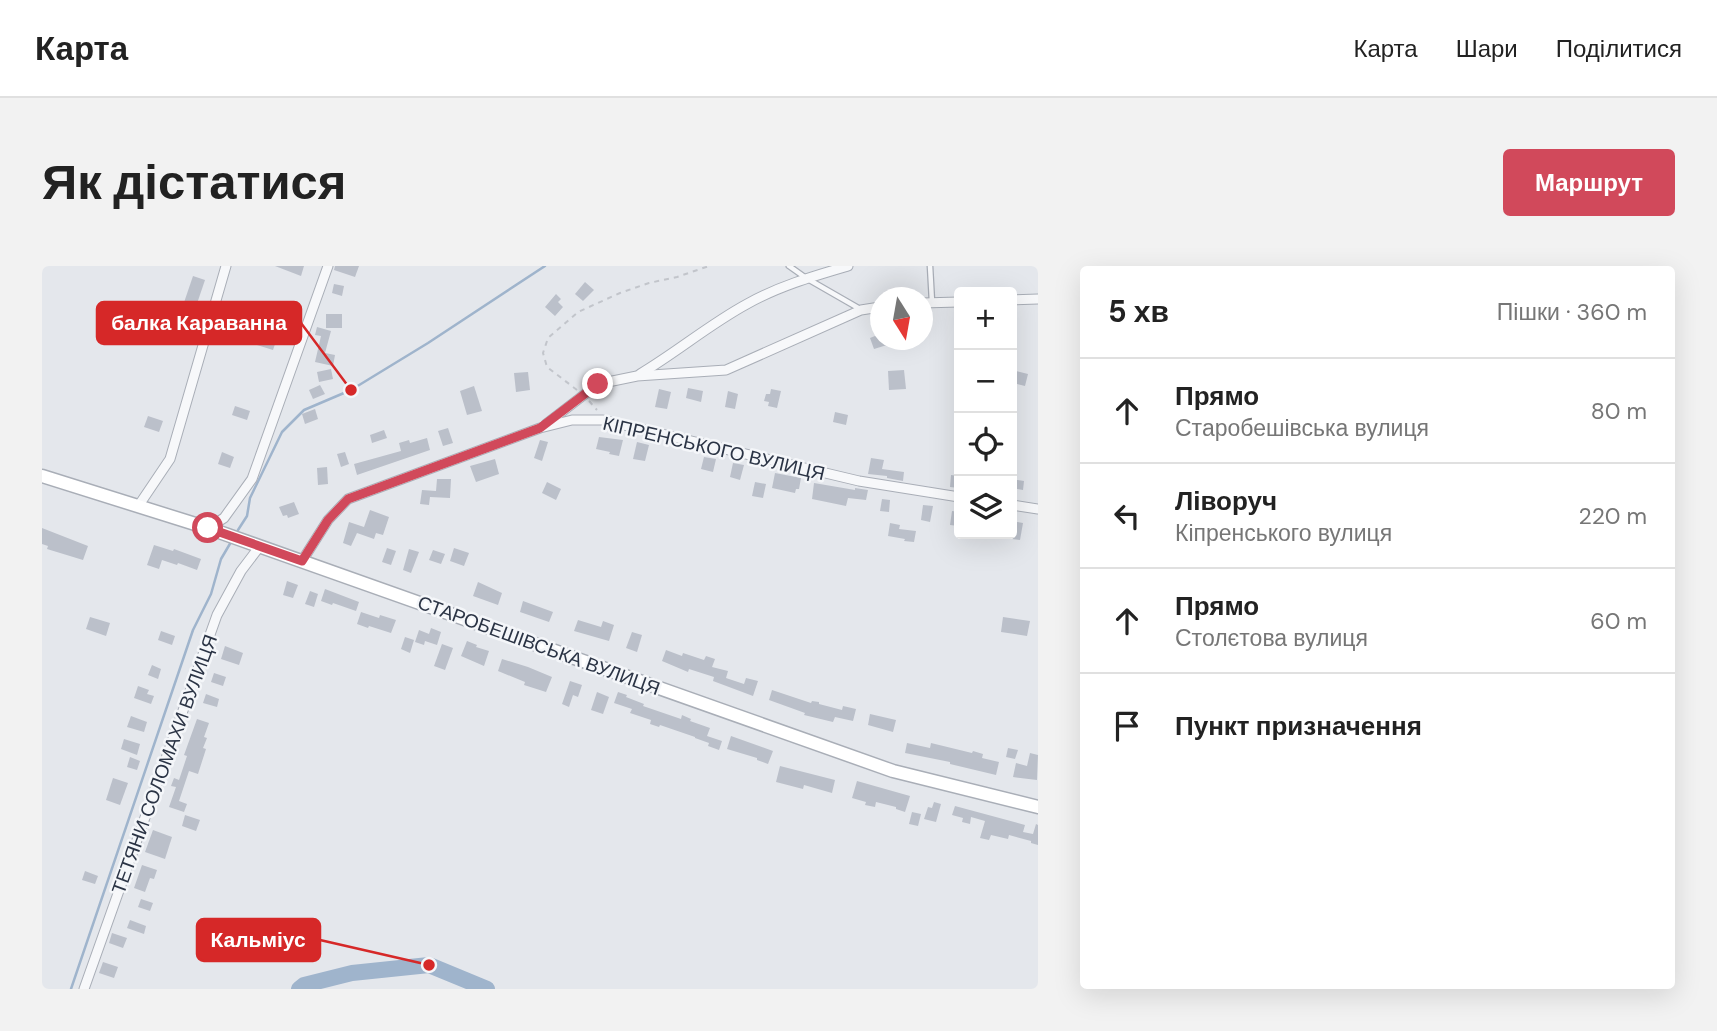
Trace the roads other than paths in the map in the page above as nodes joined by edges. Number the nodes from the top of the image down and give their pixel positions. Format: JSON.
{"nodes":[{"id":1,"x":226,"y":266,"type":"edge"},
{"id":2,"x":328,"y":266,"type":"edge"},
{"id":3,"x":789,"y":266,"type":"edge"},
{"id":4,"x":848,"y":266,"type":"edge"},
{"id":5,"x":930,"y":266,"type":"edge"},
{"id":6,"x":806,"y":278,"type":"junction"},
{"id":7,"x":928,"y":287,"type":"edge"},
{"id":8,"x":1038,"y":299,"type":"edge"},
{"id":9,"x":1017,"y":300,"type":"edge"},
{"id":10,"x":954,"y":302,"type":"edge"},
{"id":11,"x":933,"y":303,"type":"edge"},
{"id":12,"x":870,"y":309,"type":"edge"},
{"id":13,"x":861,"y":310,"type":"junction"},
{"id":14,"x":637,"y":376,"type":"junction"},
{"id":15,"x":540,"y":428,"type":"junction"},
{"id":16,"x":42,"y":476,"type":"edge"},
{"id":17,"x":954,"y":496,"type":"edge"},
{"id":18,"x":139,"y":505,"type":"junction"},
{"id":19,"x":1017,"y":506,"type":"edge"},
{"id":20,"x":1038,"y":509,"type":"edge"},
{"id":21,"x":208,"y":528,"type":"junction"},
{"id":22,"x":260,"y":547,"type":"junction"},
{"id":23,"x":302,"y":561,"type":"junction"},
{"id":24,"x":1038,"y":807,"type":"edge"},
{"id":25,"x":84,"y":989,"type":"edge"}],
"edges":[{"from":1,"to":18,"type":"street"},
{"from":2,"to":21,"type":"street"},
{"from":3,"to":6,"type":"lane"},
{"from":4,"to":6,"type":"street"},
{"from":5,"to":7,"type":"lane"},
{"from":6,"to":13,"type":"lane"},
{"from":6,"to":14,"type":"street"},
{"from":8,"to":9,"type":"street"},
{"from":10,"to":11,"type":"street"},
{"from":12,"to":13,"type":"street"},
{"from":13,"to":14,"type":"street"},
{"from":14,"to":15,"type":"street"},
{"from":15,"to":17,"type":"street","name":"КІПРЕНСЬКОГО ВУЛИЦЯ"},
{"from":15,"to":23,"type":"street","name":"КІПРЕНСЬКОГО ВУЛИЦЯ"},
{"from":16,"to":18,"type":"main road","name":"СТАРОБЕШІВСЬКА ВУЛИЦЯ"},
{"from":18,"to":21,"type":"main road","name":"СТАРОБЕШІВСЬКА ВУЛИЦЯ"},
{"from":19,"to":20,"type":"street"},
{"from":21,"to":22,"type":"main road","name":"СТАРОБЕШІВСЬКА ВУЛИЦЯ"},
{"from":22,"to":23,"type":"main road","name":"СТАРОБЕШІВСЬКА ВУЛИЦЯ"},
{"from":22,"to":25,"type":"street","name":"ТЕТЯНИ СОЛОМАХИ ВУЛИЦЯ"},
{"from":23,"to":24,"type":"main road","name":"СТАРОБЕШІВСЬКА ВУЛИЦЯ"}]}
